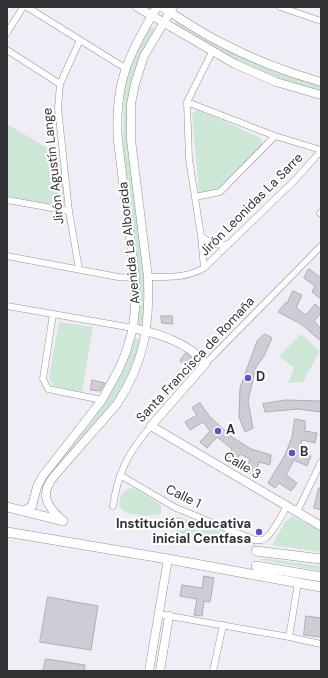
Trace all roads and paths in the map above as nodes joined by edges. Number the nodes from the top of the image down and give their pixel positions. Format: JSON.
{"nodes":[{"id":1,"x":24,"y":7,"type":"edge"},
{"id":2,"x":27,"y":7,"type":"edge"},
{"id":3,"x":136,"y":7,"type":"edge"},
{"id":4,"x":157,"y":7,"type":"edge"},
{"id":5,"x":162,"y":7,"type":"edge"},
{"id":6,"x":280,"y":7,"type":"edge"},
{"id":7,"x":171,"y":9,"type":"edge"},
{"id":8,"x":151,"y":16,"type":"junction"},
{"id":9,"x":321,"y":21,"type":"edge"},
{"id":10,"x":163,"y":23,"type":"junction"},
{"id":11,"x":7,"y":33,"type":"edge"},
{"id":12,"x":80,"y":40,"type":"junction"},
{"id":13,"x":7,"y":50,"type":"edge"},
{"id":14,"x":212,"y":52,"type":"junction"},
{"id":15,"x":125,"y":68,"type":"junction"},
{"id":16,"x":321,"y":82,"type":"edge"},
{"id":17,"x":60,"y":84,"type":"junction"},
{"id":18,"x":321,"y":95,"type":"edge"},
{"id":19,"x":187,"y":102,"type":"junction"},
{"id":20,"x":275,"y":136,"type":"junction"},
{"id":21,"x":321,"y":151,"type":"edge"},
{"id":22,"x":195,"y":197,"type":"junction"},
{"id":23,"x":7,"y":200,"type":"edge"},
{"id":24,"x":68,"y":211,"type":"junction"},
{"id":25,"x":201,"y":236,"type":"junction"},
{"id":26,"x":229,"y":244,"type":"junction"},
{"id":27,"x":321,"y":246,"type":"edge"},
{"id":28,"x":7,"y":256,"type":"edge"},
{"id":29,"x":204,"y":268,"type":"junction"},
{"id":30,"x":79,"y":269,"type":"junction"},
{"id":31,"x":148,"y":277,"type":"junction"},
{"id":32,"x":135,"y":278,"type":"junction"},
{"id":33,"x":7,"y":306,"type":"edge"},
{"id":34,"x":52,"y":314,"type":"junction"},
{"id":35,"x":133,"y":328,"type":"junction"},
{"id":36,"x":147,"y":331,"type":"junction"},
{"id":37,"x":206,"y":363,"type":"junction"},
{"id":38,"x":102,"y":400,"type":"junction"},
{"id":39,"x":151,"y":426,"type":"junction"},
{"id":40,"x":321,"y":462,"type":"edge"},
{"id":41,"x":120,"y":475,"type":"junction"},
{"id":42,"x":113,"y":506,"type":"dead end"},
{"id":43,"x":287,"y":506,"type":"junction"},
{"id":44,"x":7,"y":507,"type":"edge"},
{"id":45,"x":23,"y":511,"type":"junction"},
{"id":46,"x":297,"y":512,"type":"junction"},
{"id":47,"x":63,"y":521,"type":"joint"},
{"id":48,"x":321,"y":526,"type":"edge"},
{"id":49,"x":7,"y":532,"type":"edge"},
{"id":50,"x":256,"y":551,"type":"dead end"},
{"id":51,"x":284,"y":554,"type":"junction"},
{"id":52,"x":168,"y":559,"type":"junction"},
{"id":53,"x":321,"y":559,"type":"edge"},
{"id":54,"x":256,"y":566,"type":"dead end"},
{"id":55,"x":280,"y":570,"type":"junction"},
{"id":56,"x":317,"y":576,"type":"edge"},
{"id":57,"x":298,"y":583,"type":"junction"},
{"id":58,"x":321,"y":587,"type":"edge"},
{"id":59,"x":158,"y":614,"type":"junction"},
{"id":60,"x":168,"y":616,"type":"junction"},
{"id":61,"x":223,"y":625,"type":"junction"},
{"id":62,"x":289,"y":637,"type":"junction"},
{"id":63,"x":321,"y":644,"type":"edge"},
{"id":64,"x":149,"y":671,"type":"edge"},
{"id":65,"x":160,"y":671,"type":"edge"},
{"id":66,"x":213,"y":671,"type":"edge"}],
"edges":[{"from":1,"to":11,"type":"street"},
{"from":2,"to":12,"type":"street"},
{"from":3,"to":8,"type":"main road"},
{"from":4,"to":8,"type":"main road","name":"Avenida La Alborada"},
{"from":5,"to":7,"type":"main road"},
{"from":6,"to":9,"type":"street"},
{"from":7,"to":10,"type":"main road","name":"Avenida La Alborada"},
{"from":7,"to":16,"type":"main road"},
{"from":8,"to":10,"type":"main road"},
{"from":8,"to":15,"type":"main road","name":"Avenida La Alborada"},
{"from":10,"to":14,"type":"main road"},
{"from":10,"to":31,"type":"main road","name":"Avenida La Alborada"},
{"from":12,"to":15,"type":"street"},
{"from":12,"to":17,"type":"street","name":"Jirón Agustín Lange"},
{"from":13,"to":17,"type":"street"},
{"from":14,"to":18,"type":"main road"},
{"from":14,"to":19,"type":"street"},
{"from":15,"to":32,"type":"main road","name":"Avenida La Alborada"},
{"from":17,"to":24,"type":"street","name":"Jirón Agustín Lange"},
{"from":19,"to":20,"type":"street"},
{"from":19,"to":22,"type":"street"},
{"from":20,"to":21,"type":"street"},
{"from":20,"to":22,"type":"street"},
{"from":21,"to":26,"type":"street","name":"Jirón Leonidas La Sarre"},
{"from":22,"to":25,"type":"street"},
{"from":23,"to":24,"type":"street"},
{"from":24,"to":30,"type":"street","name":"Jirón Agustín Lange"},
{"from":25,"to":26,"type":"street"},
{"from":25,"to":29,"type":"street"},
{"from":26,"to":29,"type":"street","name":"Jirón Leonidas La Sarre"},
{"from":27,"to":37,"type":"street","name":"Santa Francisca de Romaña"},
{"from":28,"to":30,"type":"street"},
{"from":29,"to":31,"type":"street","name":"Jirón Leonidas La Sarre"},
{"from":30,"to":32,"type":"street"},
{"from":31,"to":36,"type":"main road","name":"Avenida La Alborada"},
{"from":32,"to":35,"type":"main road","name":"Avenida La Alborada"},
{"from":33,"to":34,"type":"street"},
{"from":34,"to":35,"type":"street"},
{"from":34,"to":38,"type":"street"},
{"from":35,"to":36,"type":"main road"},
{"from":35,"to":38,"type":"main road","name":"Avenida La Alborada"},
{"from":36,"to":37,"type":"main road"},
{"from":36,"to":47,"type":"main road","name":"Avenida La Alborada"},
{"from":37,"to":39,"type":"main road","name":"Santa Francisca de Romaña"},
{"from":38,"to":45,"type":"main road","name":"Avenida La Alborada"},
{"from":39,"to":41,"type":"street","name":"Santa Francisca de Romaña"},
{"from":39,"to":43,"type":"main road","name":"Calle 3"},
{"from":40,"to":46,"type":"street"},
{"from":41,"to":42,"type":"street","name":"Santa Francisca de Romaña"},
{"from":41,"to":43,"type":"street","name":"Calle 1"},
{"from":43,"to":46,"type":"main road","name":"Calle 3"},
{"from":44,"to":45,"type":"main road"},
{"from":45,"to":47,"type":"main road"},
{"from":46,"to":48,"type":"main road","name":"Calle 3"},
{"from":49,"to":52,"type":"main road"},
{"from":50,"to":51,"type":"main road"},
{"from":51,"to":53,"type":"main road"},
{"from":51,"to":55,"type":"main road"},
{"from":52,"to":57,"type":"main road"},
{"from":52,"to":59,"type":"main road"},
{"from":54,"to":55,"type":"main road"},
{"from":55,"to":56,"type":"main road"},
{"from":56,"to":57,"type":"main road"},
{"from":57,"to":58,"type":"main road"},
{"from":57,"to":62,"type":"street"},
{"from":59,"to":60,"type":"street"},
{"from":59,"to":64,"type":"main road"},
{"from":60,"to":61,"type":"street"},
{"from":60,"to":65,"type":"main road"},
{"from":61,"to":62,"type":"street"},
{"from":61,"to":66,"type":"street"},
{"from":62,"to":63,"type":"street"}]}
